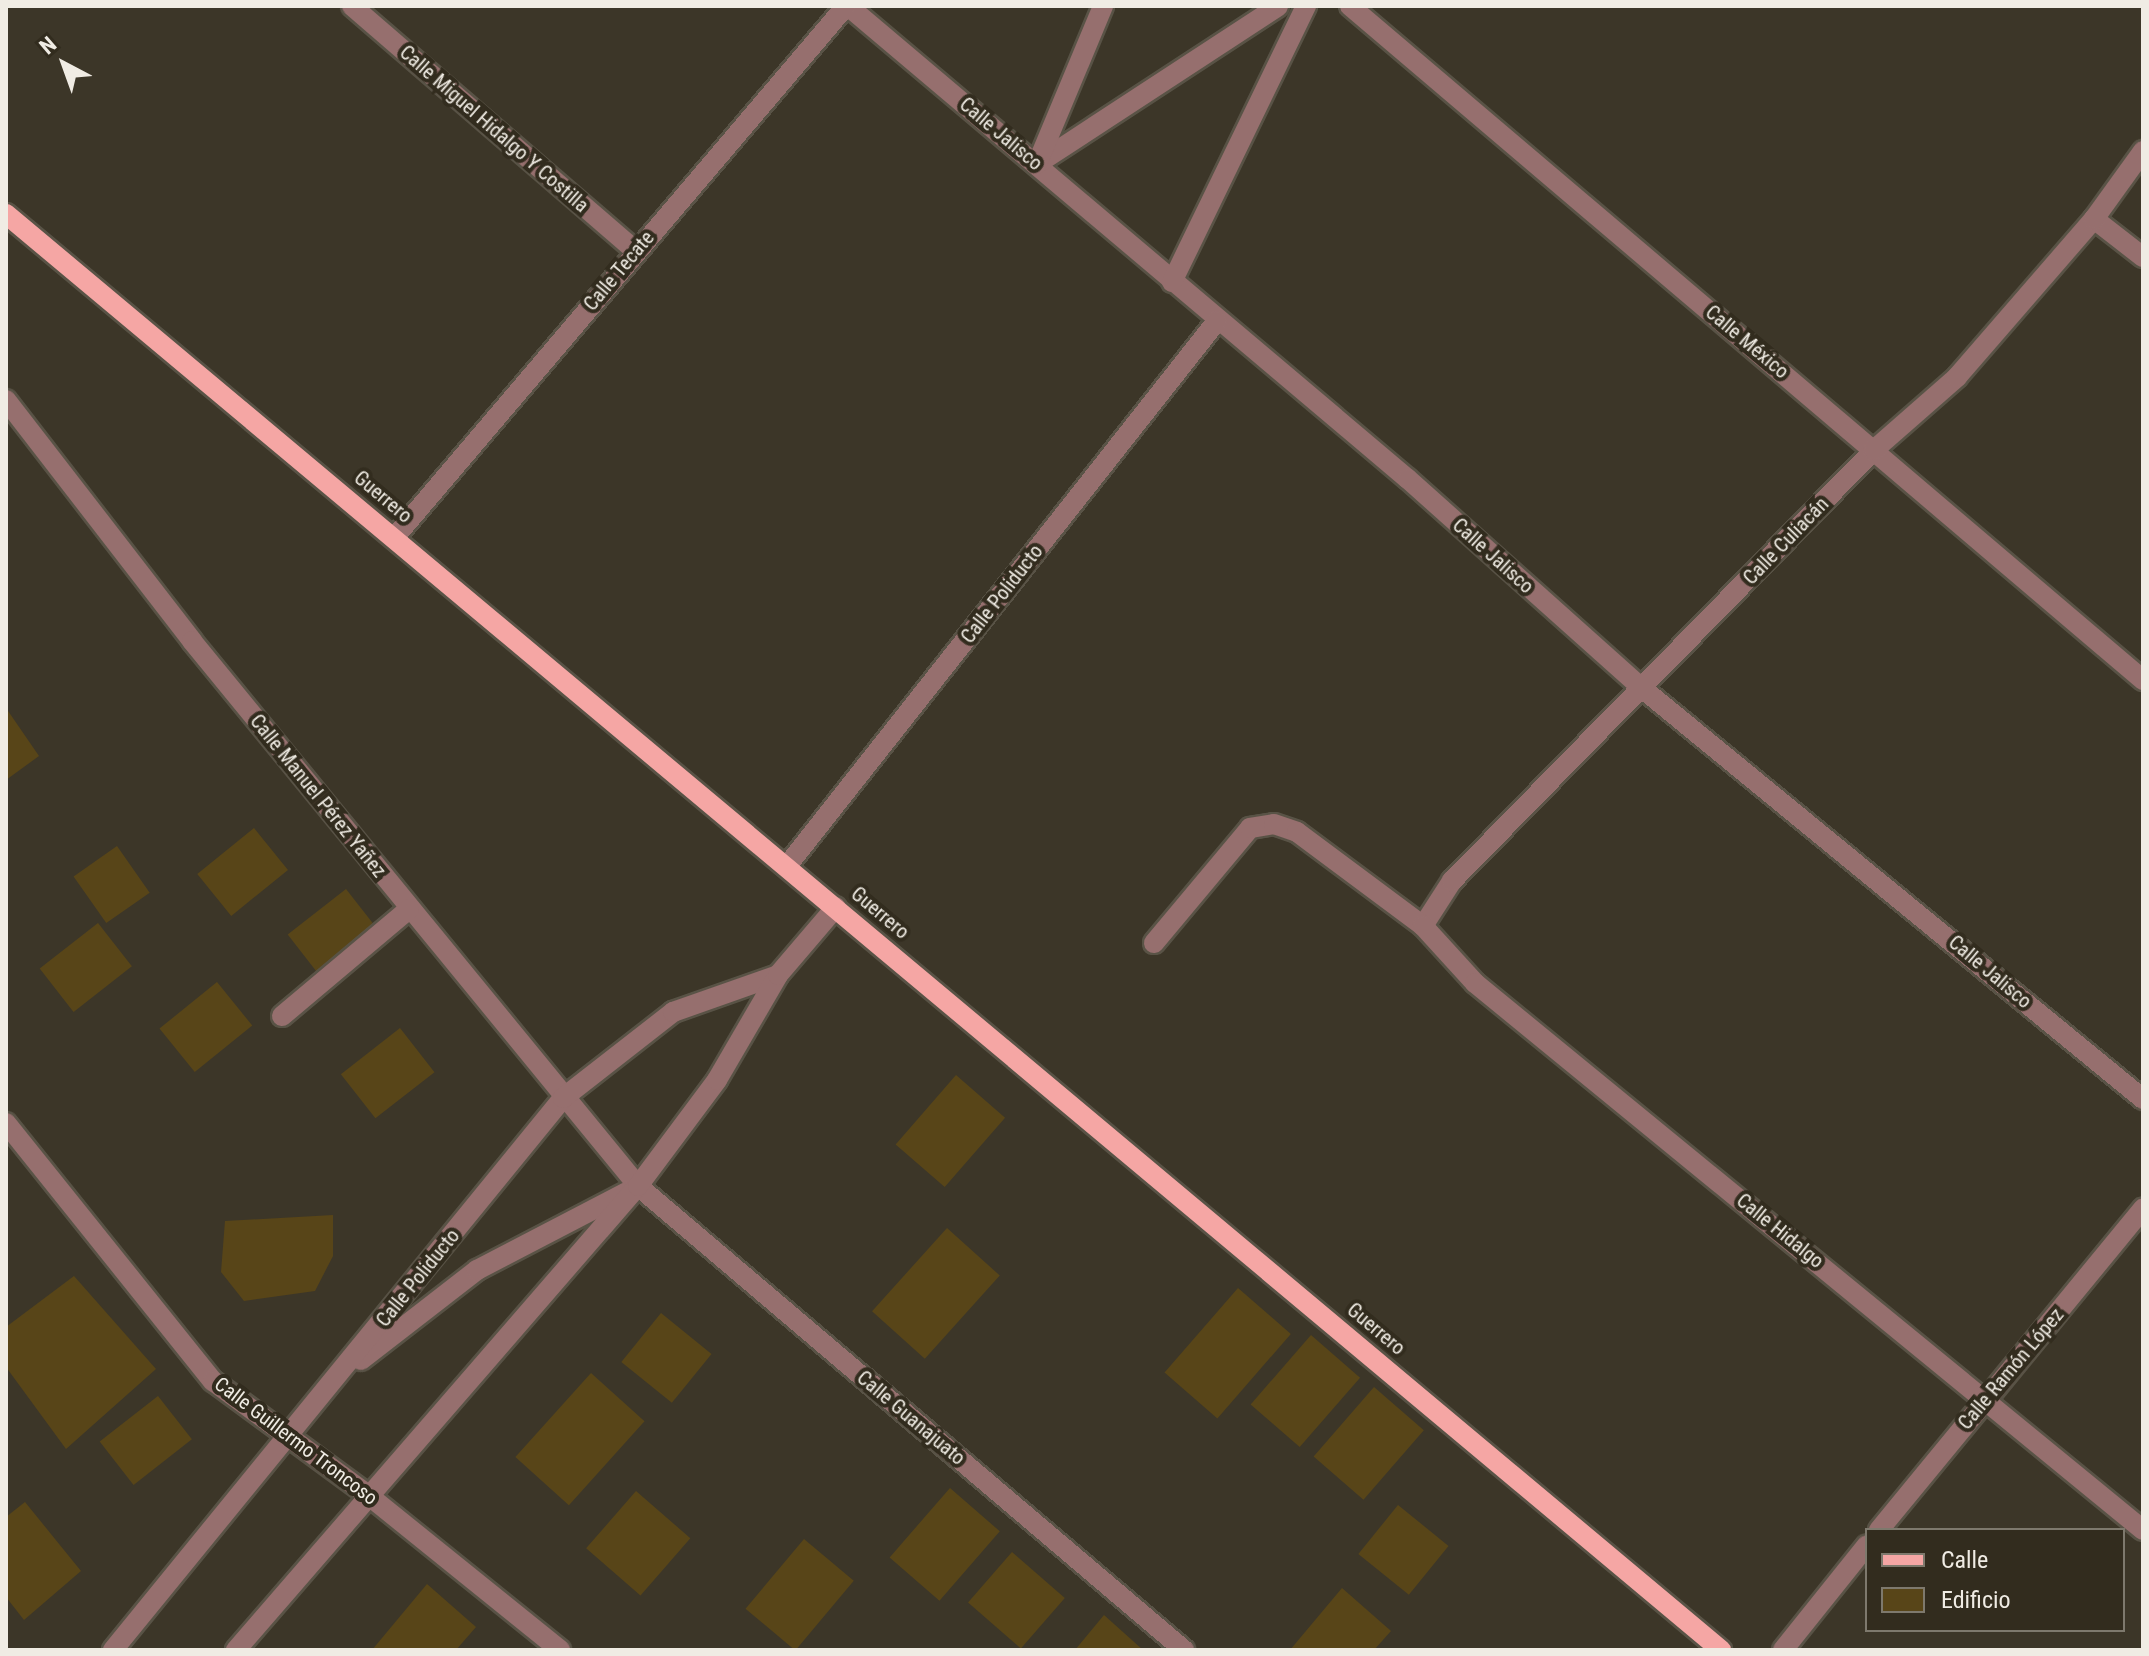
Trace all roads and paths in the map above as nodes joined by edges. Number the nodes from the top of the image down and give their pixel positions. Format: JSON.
{"nodes":[{"id":1,"x":352,"y":6,"type":"edge"},
{"id":2,"x":847,"y":6,"type":"edge"},
{"id":3,"x":1103,"y":6,"type":"edge"},
{"id":4,"x":1278,"y":6,"type":"edge"},
{"id":5,"x":1306,"y":6,"type":"edge"},
{"id":6,"x":1350,"y":6,"type":"edge"},
{"id":7,"x":2143,"y":151,"type":"edge"},
{"id":8,"x":1037,"y":164,"type":"junction"},
{"id":9,"x":6,"y":214,"type":"edge"},
{"id":10,"x":2094,"y":219,"type":"junction"},
{"id":11,"x":636,"y":251,"type":"junction"},
{"id":12,"x":2143,"y":257,"type":"edge"},
{"id":13,"x":1172,"y":282,"type":"junction"},
{"id":14,"x":1217,"y":321,"type":"junction"},
{"id":15,"x":6,"y":400,"type":"edge"},
{"id":16,"x":1874,"y":450,"type":"junction"},
{"id":17,"x":394,"y":538,"type":"junction"},
{"id":18,"x":2143,"y":680,"type":"edge"},
{"id":19,"x":1643,"y":689,"type":"junction"},
{"id":20,"x":787,"y":866,"type":"junction"},
{"id":21,"x":836,"y":907,"type":"junction"},
{"id":22,"x":409,"y":909,"type":"junction"},
{"id":23,"x":1423,"y":926,"type":"junction"},
{"id":24,"x":1154,"y":943,"type":"dead end"},
{"id":25,"x":778,"y":975,"type":"junction"},
{"id":26,"x":282,"y":1016,"type":"dead end"},
{"id":27,"x":563,"y":1098,"type":"junction"},
{"id":28,"x":2143,"y":1099,"type":"edge"},
{"id":29,"x":6,"y":1123,"type":"edge"},
{"id":30,"x":638,"y":1186,"type":"junction"},
{"id":31,"x":2143,"y":1209,"type":"edge"},
{"id":32,"x":340,"y":1375,"type":"junction"},
{"id":33,"x":1986,"y":1399,"type":"junction"},
{"id":34,"x":289,"y":1438,"type":"junction"},
{"id":35,"x":368,"y":1495,"type":"junction"},
{"id":36,"x":1881,"y":1528,"type":"edge"},
{"id":37,"x":2143,"y":1530,"type":"edge"},
{"id":38,"x":1865,"y":1548,"type":"edge"},
{"id":39,"x":113,"y":1650,"type":"edge"},
{"id":40,"x":236,"y":1650,"type":"edge"},
{"id":41,"x":560,"y":1650,"type":"edge"},
{"id":42,"x":1184,"y":1650,"type":"edge"},
{"id":43,"x":1721,"y":1650,"type":"edge"},
{"id":44,"x":1783,"y":1650,"type":"edge"}],
"edges":[{"from":1,"to":11,"type":"street","name":"Calle Miguel Hidalgo Y Costilla"},
{"from":2,"to":8,"type":"street","name":"Calle Jalisco"},
{"from":2,"to":11,"type":"street","name":"Calle Tecate"},
{"from":3,"to":8,"type":"street"},
{"from":4,"to":8,"type":"street"},
{"from":5,"to":13,"type":"street"},
{"from":6,"to":16,"type":"street","name":"Calle México"},
{"from":7,"to":10,"type":"street","name":"Calle Culiacán"},
{"from":8,"to":13,"type":"street","name":"Calle Jalisco"},
{"from":9,"to":17,"type":"main road","name":"Guerrero"},
{"from":10,"to":12,"type":"street"},
{"from":10,"to":16,"type":"street","name":"Calle Culiacán"},
{"from":11,"to":17,"type":"street","name":"Calle Tecate"},
{"from":13,"to":14,"type":"street","name":"Calle Jalisco"},
{"from":14,"to":19,"type":"street","name":"Calle Jalisco"},
{"from":14,"to":20,"type":"street","name":"Calle Poliducto"},
{"from":15,"to":22,"type":"street","name":"Calle Manuel Pérez Yañez"},
{"from":16,"to":18,"type":"street","name":"Calle México"},
{"from":16,"to":19,"type":"street","name":"Calle Culiacán"},
{"from":17,"to":20,"type":"main road","name":"Guerrero"},
{"from":19,"to":23,"type":"street","name":"Calle Culiacán"},
{"from":19,"to":28,"type":"street","name":"Calle Jalisco"},
{"from":20,"to":21,"type":"main road","name":"Guerrero"},
{"from":21,"to":25,"type":"street"},
{"from":21,"to":43,"type":"main road","name":"Guerrero"},
{"from":22,"to":26,"type":"street"},
{"from":22,"to":27,"type":"street","name":"Calle Manuel Pérez Yañez"},
{"from":23,"to":24,"type":"street","name":"Calle Hidalgo"},
{"from":23,"to":33,"type":"street","name":"Calle Hidalgo"},
{"from":25,"to":27,"type":"street","name":"Calle Poliducto"},
{"from":25,"to":30,"type":"street"},
{"from":27,"to":30,"type":"street","name":"Calle Manuel Pérez Yañez"},
{"from":27,"to":32,"type":"street","name":"Calle Poliducto"},
{"from":29,"to":34,"type":"street","name":"Calle Guillermo Troncoso"},
{"from":30,"to":32,"type":"street"},
{"from":30,"to":35,"type":"street"},
{"from":30,"to":42,"type":"street","name":"Calle Guanajuato"},
{"from":31,"to":33,"type":"street","name":"Calle Ramón López"},
{"from":32,"to":34,"type":"street","name":"Calle Poliducto"},
{"from":33,"to":36,"type":"street","name":"Calle Ramón López"},
{"from":33,"to":37,"type":"street","name":"Calle Hidalgo"},
{"from":34,"to":35,"type":"street","name":"Calle Guillermo Troncoso"},
{"from":34,"to":39,"type":"street","name":"Calle Poliducto"},
{"from":35,"to":40,"type":"street"},
{"from":35,"to":41,"type":"street","name":"Calle Guillermo Troncoso"},
{"from":38,"to":44,"type":"street"}]}
